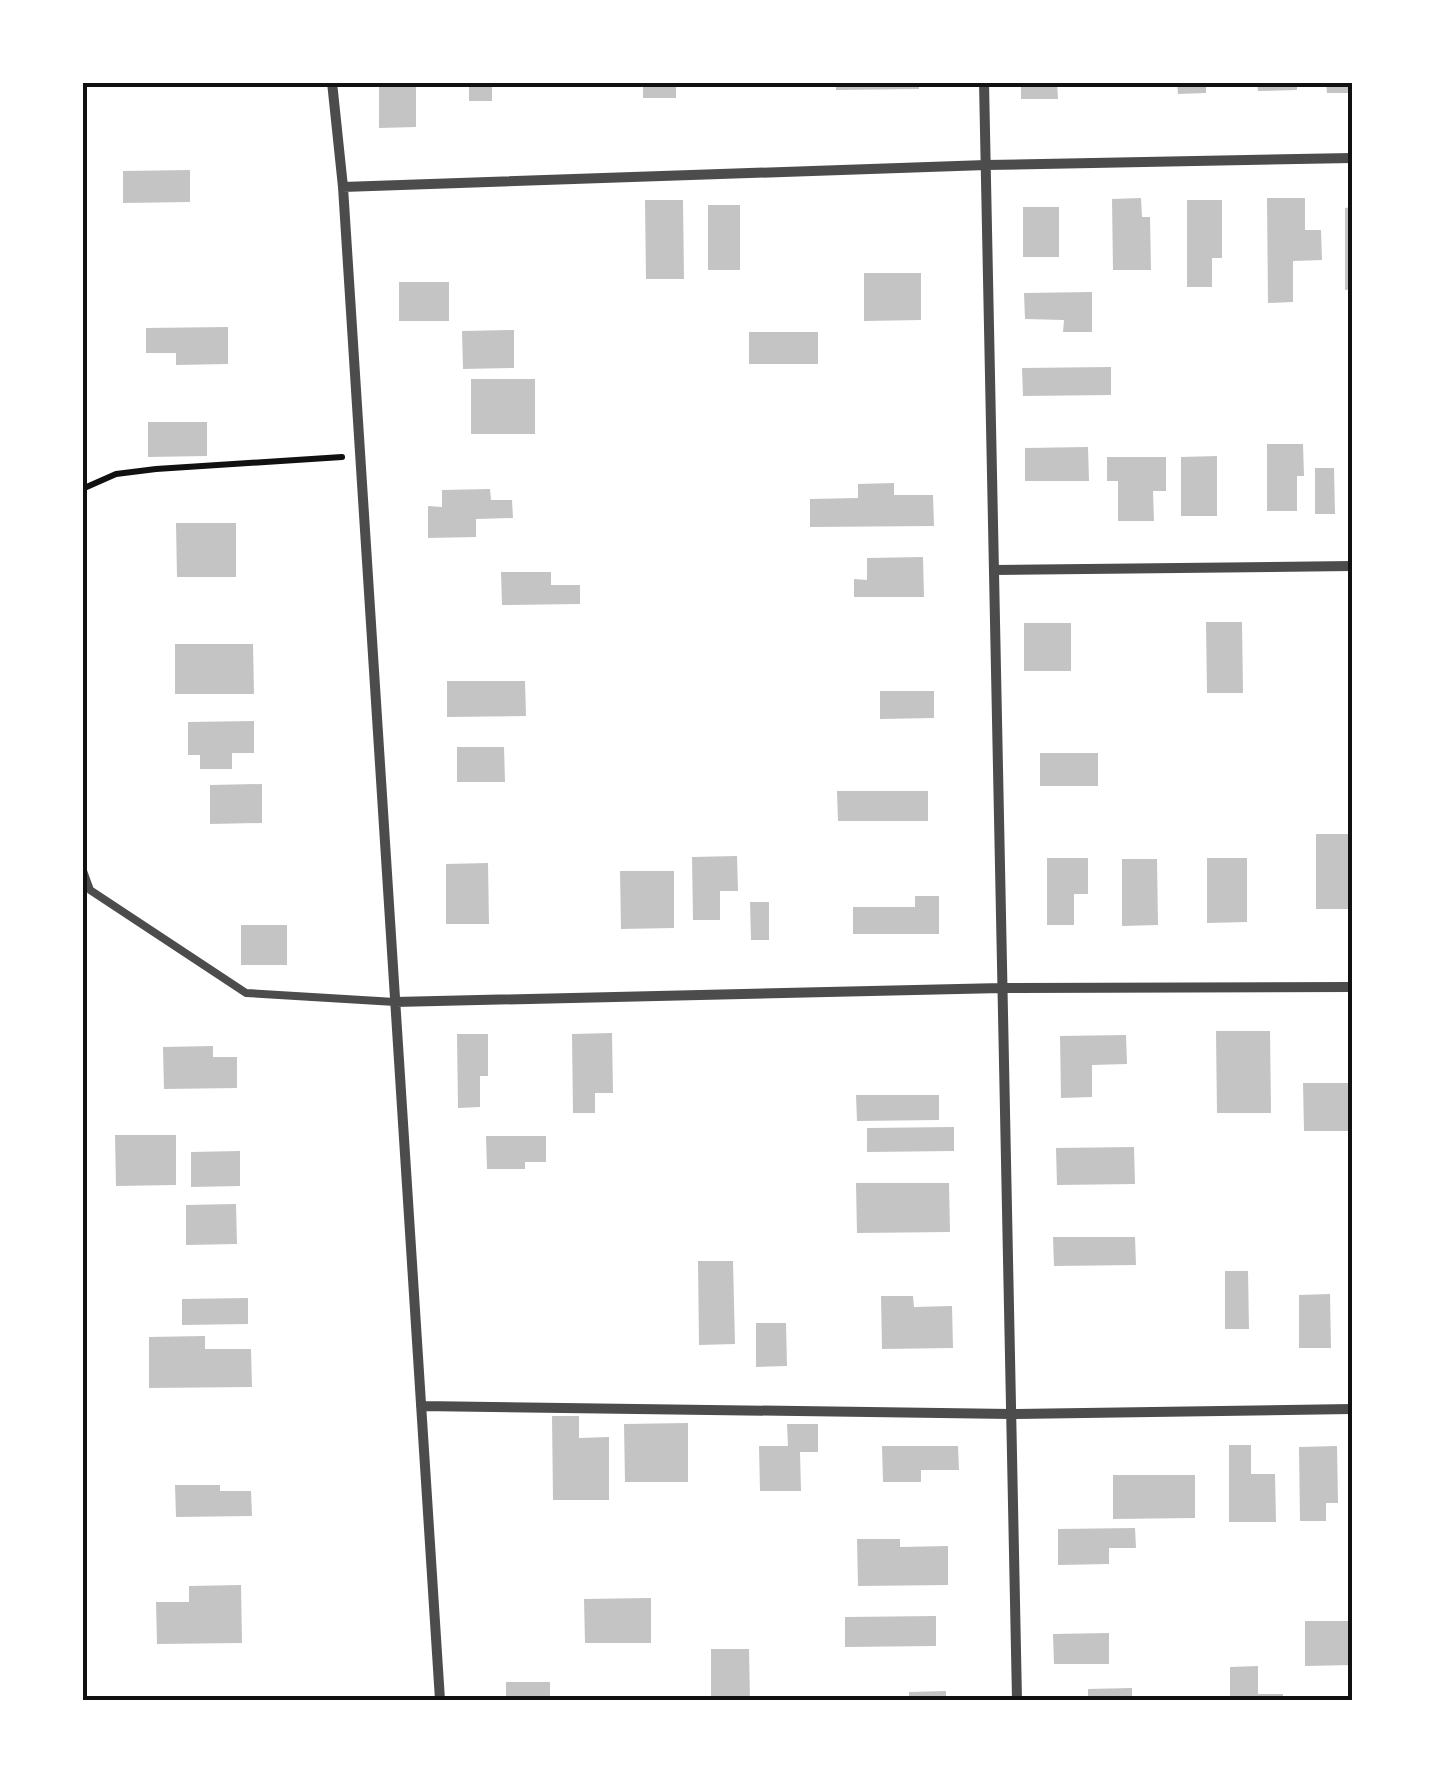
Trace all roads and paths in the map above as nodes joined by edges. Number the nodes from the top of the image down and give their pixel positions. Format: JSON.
{"nodes":[{"id":1,"x":332,"y":82,"type":"edge"},
{"id":2,"x":984,"y":82,"type":"edge"},
{"id":3,"x":1352,"y":158,"type":"edge"},
{"id":4,"x":986,"y":165,"type":"junction"},
{"id":5,"x":343,"y":187,"type":"junction"},
{"id":6,"x":360,"y":456,"type":"junction"},
{"id":7,"x":82,"y":489,"type":"edge"},
{"id":8,"x":1352,"y":566,"type":"edge"},
{"id":9,"x":994,"y":570,"type":"junction"},
{"id":10,"x":82,"y":868,"type":"edge"},
{"id":11,"x":86,"y":891,"type":"edge"},
{"id":12,"x":1352,"y":987,"type":"edge"},
{"id":13,"x":1002,"y":988,"type":"junction"},
{"id":14,"x":395,"y":1002,"type":"junction"},
{"id":15,"x":421,"y":1406,"type":"junction"},
{"id":16,"x":1352,"y":1409,"type":"edge"},
{"id":17,"x":1010,"y":1414,"type":"junction"},
{"id":18,"x":440,"y":1700,"type":"edge"},
{"id":19,"x":1016,"y":1700,"type":"edge"}],
"edges":[{"from":1,"to":5,"type":"street"},
{"from":2,"to":4,"type":"street"},
{"from":3,"to":4,"type":"street"},
{"from":4,"to":5,"type":"street"},
{"from":4,"to":9,"type":"street"},
{"from":5,"to":6,"type":"street"},
{"from":6,"to":7,"type":"path"},
{"from":6,"to":14,"type":"street"},
{"from":8,"to":9,"type":"street"},
{"from":9,"to":13,"type":"street"},
{"from":10,"to":11,"type":"lane"},
{"from":11,"to":14,"type":"lane"},
{"from":12,"to":13,"type":"street"},
{"from":13,"to":14,"type":"street"},
{"from":13,"to":17,"type":"street"},
{"from":14,"to":15,"type":"street"},
{"from":15,"to":17,"type":"street"},
{"from":15,"to":18,"type":"street"},
{"from":16,"to":17,"type":"street"},
{"from":17,"to":19,"type":"street"}]}
